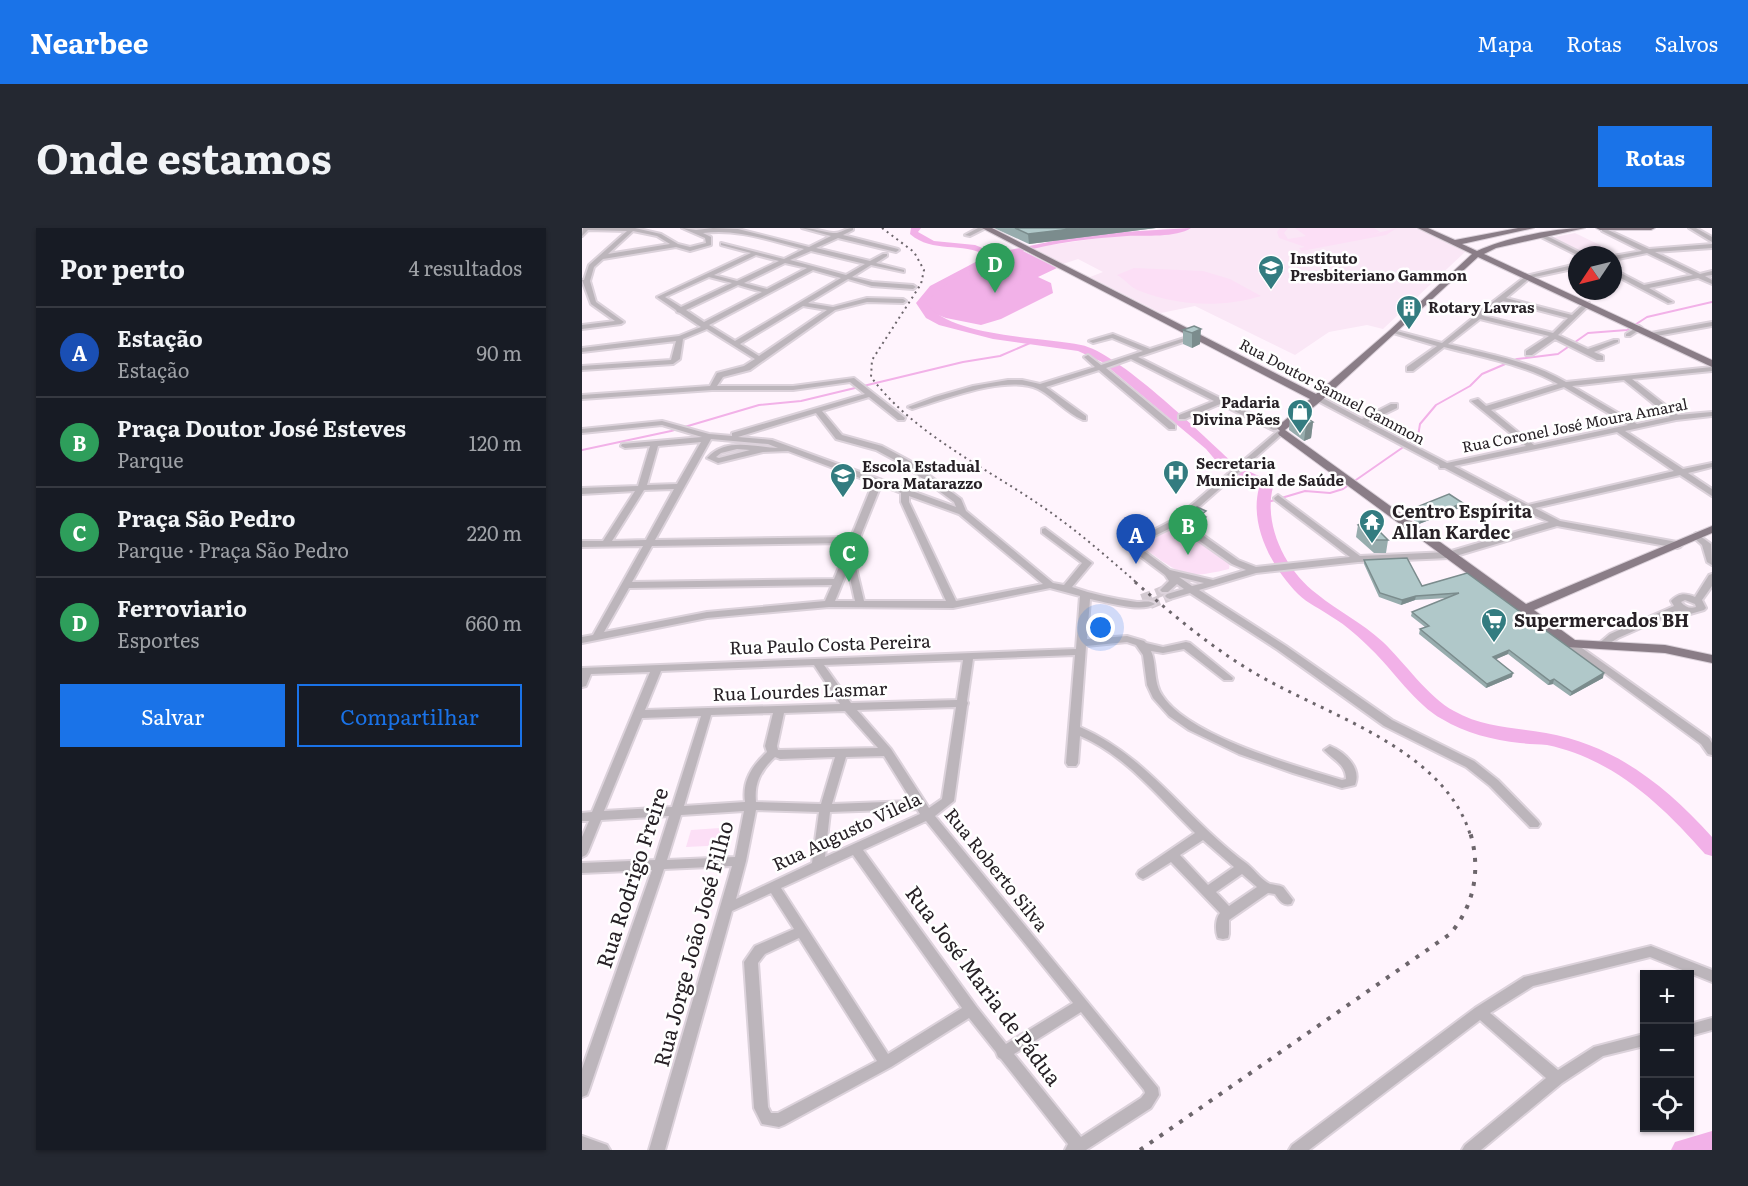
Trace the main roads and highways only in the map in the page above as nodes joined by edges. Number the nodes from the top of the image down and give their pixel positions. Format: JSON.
{"nodes":[{"id":1,"x":985,"y":228,"type":"edge"},
{"id":2,"x":1422,"y":228,"type":"edge"},
{"id":3,"x":1530,"y":228,"type":"edge"},
{"id":4,"x":1651,"y":228,"type":"edge"},
{"id":5,"x":1575,"y":229,"type":"edge"},
{"id":6,"x":1602,"y":229,"type":"edge"},
{"id":7,"x":1494,"y":236,"type":"junction"},
{"id":8,"x":1454,"y":243,"type":"junction"},
{"id":9,"x":1494,"y":246,"type":"junction"},
{"id":10,"x":1477,"y":254,"type":"junction"},
{"id":11,"x":1712,"y":364,"type":"edge"},
{"id":12,"x":1318,"y":399,"type":"junction"},
{"id":13,"x":1712,"y":529,"type":"edge"},
{"id":14,"x":1523,"y":610,"type":"junction"},
{"id":15,"x":1557,"y":634,"type":"junction"},
{"id":16,"x":1601,"y":644,"type":"junction"},
{"id":17,"x":1590,"y":656,"type":"road end"},
{"id":18,"x":1712,"y":659,"type":"edge"}],
"edges":[{"from":1,"to":12,"type":"main road","name":"Rua Doutor Samuel Gammon"},
{"from":2,"to":8,"type":"main road"},
{"from":3,"to":7,"type":"main road"},
{"from":4,"to":6,"type":"main road"},
{"from":5,"to":9,"type":"main road"},
{"from":7,"to":8,"type":"main road"},
{"from":7,"to":9,"type":"main road"},
{"from":8,"to":10,"type":"main road"},
{"from":9,"to":10,"type":"main road"},
{"from":10,"to":11,"type":"main road"},
{"from":10,"to":12,"type":"main road"},
{"from":12,"to":14,"type":"main road"},
{"from":13,"to":14,"type":"main road"},
{"from":14,"to":15,"type":"main road"},
{"from":15,"to":16,"type":"main road"},
{"from":15,"to":16,"type":"main road"},
{"from":16,"to":17,"type":"main road"},
{"from":16,"to":18,"type":"main road"}]}
